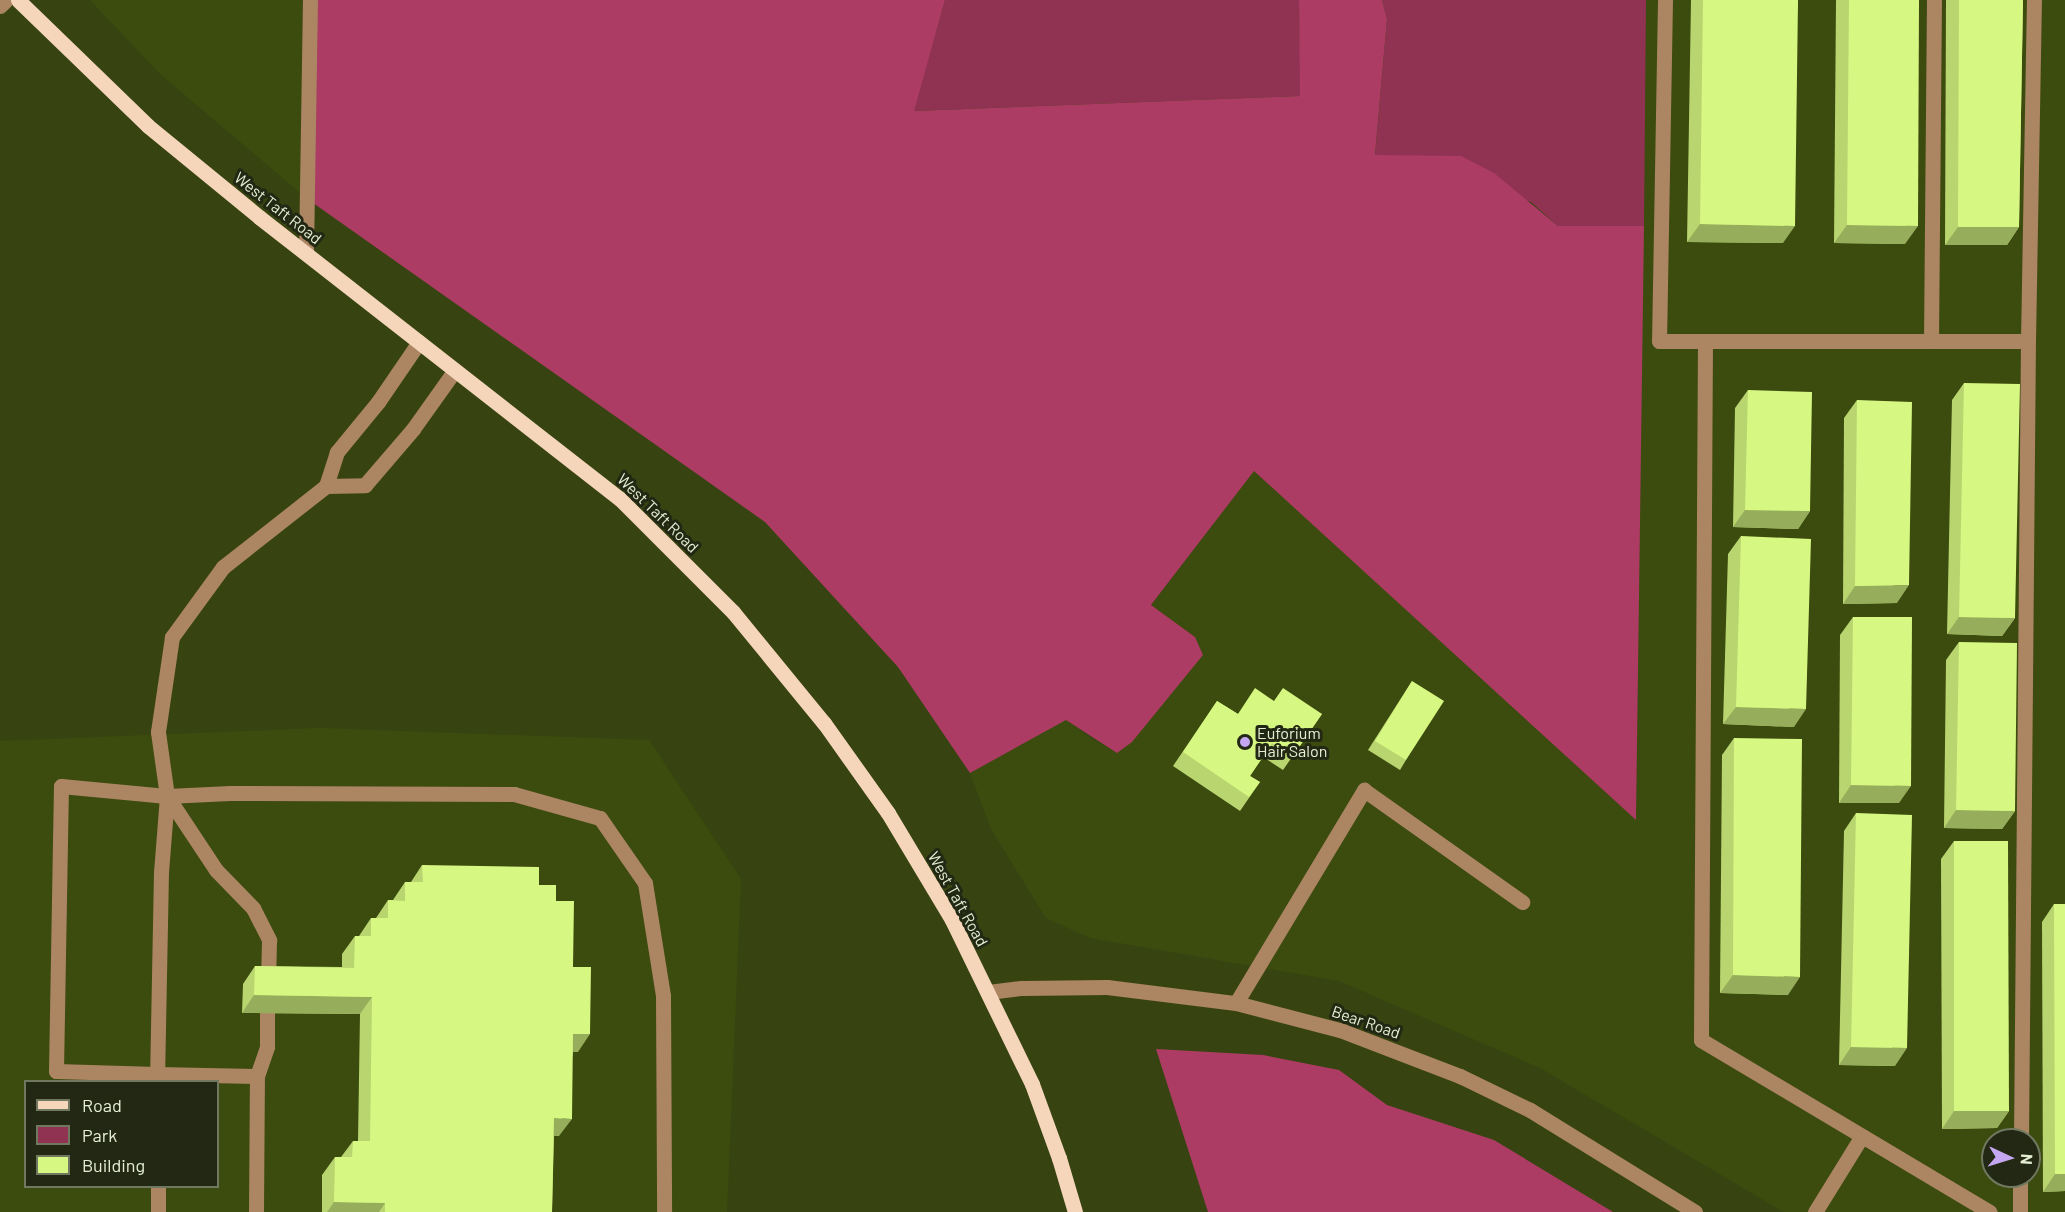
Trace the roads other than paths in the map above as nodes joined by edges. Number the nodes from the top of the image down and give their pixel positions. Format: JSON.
{"nodes":[{"id":1,"x":6,"y":0,"type":"edge"},
{"id":2,"x":18,"y":0,"type":"edge"},
{"id":3,"x":310,"y":0,"type":"edge"},
{"id":4,"x":1665,"y":0,"type":"edge"},
{"id":5,"x":1934,"y":0,"type":"edge"},
{"id":6,"x":2034,"y":0,"type":"edge"},
{"id":7,"x":0,"y":6,"type":"edge"},
{"id":8,"x":306,"y":253,"type":"junction"},
{"id":9,"x":1705,"y":341,"type":"junction"},
{"id":10,"x":1930,"y":341,"type":"junction"},
{"id":11,"x":2028,"y":341,"type":"junction"},
{"id":12,"x":419,"y":342,"type":"junction"},
{"id":13,"x":455,"y":370,"type":"junction"},
{"id":14,"x":326,"y":486,"type":"junction"},
{"id":15,"x":167,"y":796,"type":"junction"},
{"id":16,"x":1522,"y":902,"type":"dead end"},
{"id":17,"x":268,"y":984,"type":"edge"},
{"id":18,"x":988,"y":992,"type":"junction"},
{"id":19,"x":1236,"y":1003,"type":"junction"},
{"id":20,"x":267,"y":1013,"type":"edge"},
{"id":21,"x":257,"y":1076,"type":"junction"},
{"id":22,"x":157,"y":1078,"type":"edge"},
{"id":23,"x":2021,"y":1128,"type":"edge"},
{"id":24,"x":1862,"y":1136,"type":"junction"},
{"id":25,"x":158,"y":1188,"type":"edge"},
{"id":26,"x":2020,"y":1188,"type":"edge"},
{"id":27,"x":158,"y":1212,"type":"edge"},
{"id":28,"x":256,"y":1212,"type":"edge"},
{"id":29,"x":664,"y":1212,"type":"edge"},
{"id":30,"x":1075,"y":1212,"type":"edge"},
{"id":31,"x":1695,"y":1212,"type":"edge"},
{"id":32,"x":1815,"y":1212,"type":"edge"},
{"id":33,"x":1990,"y":1212,"type":"edge"},
{"id":34,"x":2020,"y":1212,"type":"edge"}],
"edges":[{"from":1,"to":7,"type":"street"},
{"from":2,"to":8,"type":"main road","name":"West Taft Road"},
{"from":3,"to":8,"type":"street"},
{"from":4,"to":9,"type":"street"},
{"from":5,"to":10,"type":"street"},
{"from":6,"to":11,"type":"street"},
{"from":8,"to":12,"type":"main road","name":"West Taft Road"},
{"from":9,"to":10,"type":"street"},
{"from":9,"to":24,"type":"street"},
{"from":10,"to":11,"type":"street"},
{"from":11,"to":23,"type":"street"},
{"from":12,"to":13,"type":"main road","name":"West Taft Road"},
{"from":12,"to":14,"type":"street"},
{"from":13,"to":14,"type":"street"},
{"from":13,"to":18,"type":"main road","name":"West Taft Road"},
{"from":14,"to":15,"type":"street"},
{"from":15,"to":17,"type":"street"},
{"from":15,"to":22,"type":"street"},
{"from":15,"to":22,"type":"street"},
{"from":15,"to":29,"type":"street"},
{"from":16,"to":19,"type":"street"},
{"from":18,"to":19,"type":"street","name":"Bear Road"},
{"from":18,"to":30,"type":"main road","name":"West Taft Road"},
{"from":19,"to":31,"type":"street","name":"Bear Road"},
{"from":20,"to":21,"type":"street"},
{"from":21,"to":22,"type":"street"},
{"from":21,"to":28,"type":"street"},
{"from":24,"to":32,"type":"street"},
{"from":24,"to":33,"type":"street"},
{"from":25,"to":27,"type":"street"},
{"from":26,"to":34,"type":"street"}]}
